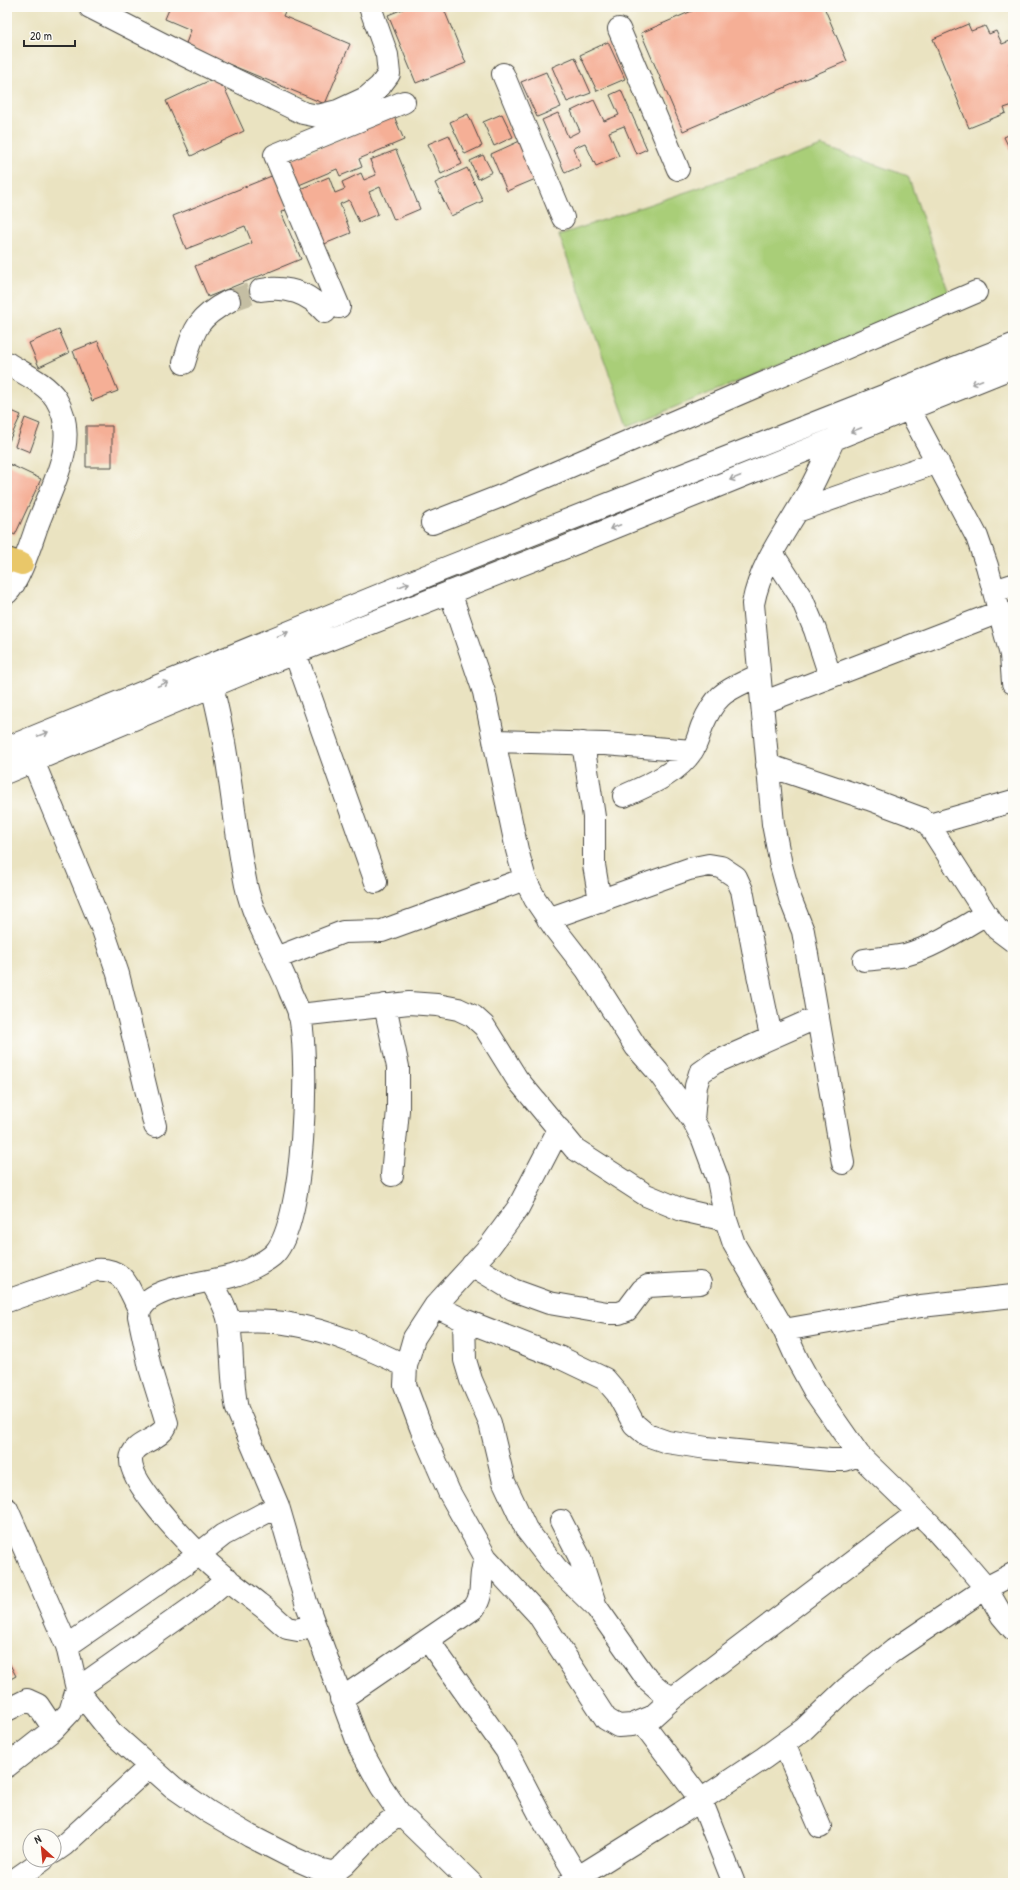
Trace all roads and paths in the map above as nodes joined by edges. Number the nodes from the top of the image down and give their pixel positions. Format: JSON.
{"nodes":[{"id":1,"x":90,"y":7,"type":"edge"},
{"id":2,"x":370,"y":7,"type":"edge"},
{"id":3,"x":619,"y":29,"type":"dead end"},
{"id":4,"x":503,"y":74,"type":"dead end"},
{"id":5,"x":404,"y":102,"type":"dead end"},
{"id":6,"x":678,"y":169,"type":"dead end"},
{"id":7,"x":563,"y":218,"type":"dead end"},
{"id":8,"x":261,"y":290,"type":"tunnel mouth"},
{"id":9,"x":976,"y":292,"type":"dead end"},
{"id":10,"x":229,"y":302,"type":"tunnel mouth"},
{"id":11,"x":1013,"y":345,"type":"edge"},
{"id":12,"x":7,"y":363,"type":"edge"},
{"id":13,"x":184,"y":363,"type":"dead end"},
{"id":14,"x":1013,"y":367,"type":"edge"},
{"id":15,"x":909,"y":409,"type":"junction"},
{"id":16,"x":834,"y":438,"type":"junction"},
{"id":17,"x":938,"y":462,"type":"junction"},
{"id":18,"x":797,"y":511,"type":"junction"},
{"id":19,"x":432,"y":523,"type":"dead end"},
{"id":20,"x":772,"y":553,"type":"junction"},
{"id":21,"x":15,"y":562,"type":"edge"},
{"id":22,"x":450,"y":592,"type":"junction"},
{"id":23,"x":7,"y":593,"type":"edge"},
{"id":24,"x":1002,"y":596,"type":"edge"},
{"id":25,"x":295,"y":653,"type":"junction"},
{"id":26,"x":1012,"y":655,"type":"edge"},
{"id":27,"x":759,"y":675,"type":"junction"},
{"id":28,"x":830,"y":676,"type":"junction"},
{"id":29,"x":1013,"y":683,"type":"edge"},
{"id":30,"x":212,"y":686,"type":"junction"},
{"id":31,"x":762,"y":702,"type":"junction"},
{"id":32,"x":494,"y":741,"type":"junction"},
{"id":33,"x":583,"y":743,"type":"junction"},
{"id":34,"x":7,"y":748,"type":"edge"},
{"id":35,"x":692,"y":751,"type":"junction"},
{"id":36,"x":33,"y":761,"type":"junction"},
{"id":37,"x":767,"y":765,"type":"junction"},
{"id":38,"x":7,"y":772,"type":"edge"},
{"id":39,"x":624,"y":796,"type":"dead end"},
{"id":40,"x":1013,"y":801,"type":"edge"},
{"id":41,"x":929,"y":825,"type":"junction"},
{"id":42,"x":525,"y":878,"type":"junction"},
{"id":43,"x":376,"y":882,"type":"dead end"},
{"id":44,"x":600,"y":901,"type":"junction"},
{"id":45,"x":986,"y":914,"type":"junction"},
{"id":46,"x":548,"y":919,"type":"junction"},
{"id":47,"x":1013,"y":941,"type":"edge"},
{"id":48,"x":276,"y":958,"type":"junction"},
{"id":49,"x":864,"y":960,"type":"dead end"},
{"id":50,"x":385,"y":1005,"type":"junction"},
{"id":51,"x":300,"y":1015,"type":"junction"},
{"id":52,"x":818,"y":1017,"type":"junction"},
{"id":53,"x":771,"y":1036,"type":"junction"},
{"id":54,"x":693,"y":1120,"type":"junction"},
{"id":55,"x":155,"y":1126,"type":"dead end"},
{"id":56,"x":559,"y":1129,"type":"junction"},
{"id":57,"x":843,"y":1163,"type":"dead end"},
{"id":58,"x":392,"y":1175,"type":"dead end"},
{"id":59,"x":726,"y":1220,"type":"junction"},
{"id":60,"x":472,"y":1265,"type":"junction"},
{"id":61,"x":211,"y":1281,"type":"junction"},
{"id":62,"x":700,"y":1283,"type":"dead end"},
{"id":63,"x":1013,"y":1296,"type":"edge"},
{"id":64,"x":7,"y":1301,"type":"edge"},
{"id":65,"x":435,"y":1306,"type":"junction"},
{"id":66,"x":139,"y":1309,"type":"junction"},
{"id":67,"x":464,"y":1320,"type":"junction"},
{"id":68,"x":229,"y":1322,"type":"junction"},
{"id":69,"x":784,"y":1330,"type":"junction"},
{"id":70,"x":406,"y":1366,"type":"junction"},
{"id":71,"x":859,"y":1455,"type":"junction"},
{"id":72,"x":278,"y":1506,"type":"junction"},
{"id":73,"x":7,"y":1509,"type":"edge"},
{"id":74,"x":917,"y":1512,"type":"junction"},
{"id":75,"x":561,"y":1521,"type":"dead end"},
{"id":76,"x":199,"y":1554,"type":"junction"},
{"id":77,"x":486,"y":1558,"type":"junction"},
{"id":78,"x":1013,"y":1574,"type":"edge"},
{"id":79,"x":228,"y":1578,"type":"junction"},
{"id":80,"x":986,"y":1588,"type":"junction"},
{"id":81,"x":597,"y":1608,"type":"junction"},
{"id":82,"x":314,"y":1624,"type":"junction"},
{"id":83,"x":1013,"y":1629,"type":"edge"},
{"id":84,"x":428,"y":1640,"type":"junction"},
{"id":85,"x":67,"y":1646,"type":"junction"},
{"id":86,"x":76,"y":1690,"type":"junction"},
{"id":87,"x":673,"y":1698,"type":"junction"},
{"id":88,"x":341,"y":1699,"type":"junction"},
{"id":89,"x":7,"y":1710,"type":"edge"},
{"id":90,"x":642,"y":1722,"type":"junction"},
{"id":91,"x":54,"y":1730,"type":"junction"},
{"id":92,"x":784,"y":1744,"type":"junction"},
{"id":93,"x":7,"y":1766,"type":"edge"},
{"id":94,"x":149,"y":1767,"type":"junction"},
{"id":95,"x":701,"y":1800,"type":"junction"},
{"id":96,"x":400,"y":1814,"type":"junction"},
{"id":97,"x":820,"y":1826,"type":"dead end"},
{"id":98,"x":62,"y":1846,"type":"edge"},
{"id":99,"x":31,"y":1868,"type":"edge"},
{"id":100,"x":330,"y":1878,"type":"edge"},
{"id":101,"x":574,"y":1880,"type":"edge"},
{"id":102,"x":733,"y":1881,"type":"dead end"},
{"id":103,"x":10,"y":1883,"type":"edge"},
{"id":104,"x":471,"y":1883,"type":"edge"}],
"edges":[{"from":1,"to":2,"type":"street"},
{"from":3,"to":6,"type":"street"},
{"from":4,"to":7,"type":"street"},
{"from":5,"to":8,"type":"street"},
{"from":9,"to":19,"type":"street"},
{"from":10,"to":13,"type":"street"},
{"from":34,"to":11,"type":"street","one_way":true},
{"from":12,"to":21,"type":"street"},
{"from":14,"to":15,"type":"street","one_way":true},
{"from":15,"to":16,"type":"street","one_way":true},
{"from":15,"to":17,"type":"street"},
{"from":16,"to":18,"type":"street"},
{"from":16,"to":22,"type":"street","one_way":true},
{"from":17,"to":18,"type":"street"},
{"from":17,"to":24,"type":"street"},
{"from":18,"to":20,"type":"street"},
{"from":20,"to":27,"type":"street"},
{"from":20,"to":28,"type":"street"},
{"from":21,"to":23,"type":"street"},
{"from":22,"to":25,"type":"street"},
{"from":22,"to":32,"type":"street"},
{"from":24,"to":26,"type":"street"},
{"from":24,"to":28,"type":"street"},
{"from":25,"to":30,"type":"street"},
{"from":25,"to":43,"type":"street"},
{"from":26,"to":29,"type":"street"},
{"from":27,"to":31,"type":"street"},
{"from":27,"to":35,"type":"street"},
{"from":28,"to":31,"type":"street"},
{"from":30,"to":36,"type":"street"},
{"from":30,"to":48,"type":"street"},
{"from":31,"to":37,"type":"street"},
{"from":32,"to":33,"type":"street"},
{"from":32,"to":42,"type":"street"},
{"from":33,"to":35,"type":"street"},
{"from":33,"to":44,"type":"street"},
{"from":35,"to":39,"type":"street"},
{"from":36,"to":38,"type":"street"},
{"from":36,"to":55,"type":"street"},
{"from":37,"to":41,"type":"street"},
{"from":37,"to":52,"type":"street"},
{"from":40,"to":41,"type":"street"},
{"from":41,"to":45,"type":"street"},
{"from":42,"to":46,"type":"street"},
{"from":42,"to":48,"type":"street"},
{"from":44,"to":46,"type":"street"},
{"from":44,"to":53,"type":"street"},
{"from":45,"to":47,"type":"street"},
{"from":45,"to":49,"type":"street"},
{"from":46,"to":54,"type":"street"},
{"from":48,"to":51,"type":"street"},
{"from":50,"to":51,"type":"street"},
{"from":50,"to":56,"type":"street"},
{"from":50,"to":58,"type":"street"},
{"from":51,"to":61,"type":"street"},
{"from":52,"to":53,"type":"street"},
{"from":52,"to":57,"type":"street"},
{"from":53,"to":54,"type":"street"},
{"from":54,"to":59,"type":"street"},
{"from":56,"to":59,"type":"street"},
{"from":56,"to":60,"type":"street"},
{"from":59,"to":69,"type":"street"},
{"from":60,"to":62,"type":"street"},
{"from":60,"to":65,"type":"street"},
{"from":61,"to":66,"type":"street"},
{"from":61,"to":68,"type":"street"},
{"from":63,"to":69,"type":"street"},
{"from":64,"to":66,"type":"street"},
{"from":65,"to":67,"type":"street"},
{"from":65,"to":70,"type":"street"},
{"from":66,"to":76,"type":"street"},
{"from":67,"to":71,"type":"street"},
{"from":67,"to":81,"type":"street"},
{"from":68,"to":70,"type":"street"},
{"from":68,"to":72,"type":"street"},
{"from":69,"to":71,"type":"street"},
{"from":70,"to":77,"type":"street"},
{"from":71,"to":74,"type":"street"},
{"from":72,"to":76,"type":"street"},
{"from":72,"to":82,"type":"street"},
{"from":73,"to":85,"type":"street"},
{"from":74,"to":80,"type":"street"},
{"from":74,"to":87,"type":"street"},
{"from":75,"to":81,"type":"street"},
{"from":76,"to":79,"type":"street"},
{"from":76,"to":85,"type":"street"},
{"from":77,"to":84,"type":"street"},
{"from":77,"to":90,"type":"street"},
{"from":78,"to":80,"type":"street"},
{"from":79,"to":82,"type":"street"},
{"from":79,"to":86,"type":"street"},
{"from":80,"to":83,"type":"street"},
{"from":80,"to":92,"type":"street"},
{"from":81,"to":87,"type":"street"},
{"from":82,"to":88,"type":"street"},
{"from":84,"to":88,"type":"street"},
{"from":84,"to":101,"type":"street"},
{"from":85,"to":86,"type":"street"},
{"from":86,"to":91,"type":"street"},
{"from":86,"to":94,"type":"street"},
{"from":87,"to":90,"type":"street"},
{"from":88,"to":96,"type":"street"},
{"from":89,"to":91,"type":"street"},
{"from":90,"to":95,"type":"street"},
{"from":91,"to":93,"type":"street"},
{"from":92,"to":95,"type":"street"},
{"from":92,"to":97,"type":"street"},
{"from":94,"to":98,"type":"street"},
{"from":94,"to":100,"type":"street"},
{"from":95,"to":101,"type":"street"},
{"from":95,"to":102,"type":"street"},
{"from":96,"to":100,"type":"street"},
{"from":96,"to":104,"type":"street"},
{"from":99,"to":103,"type":"street"}]}
